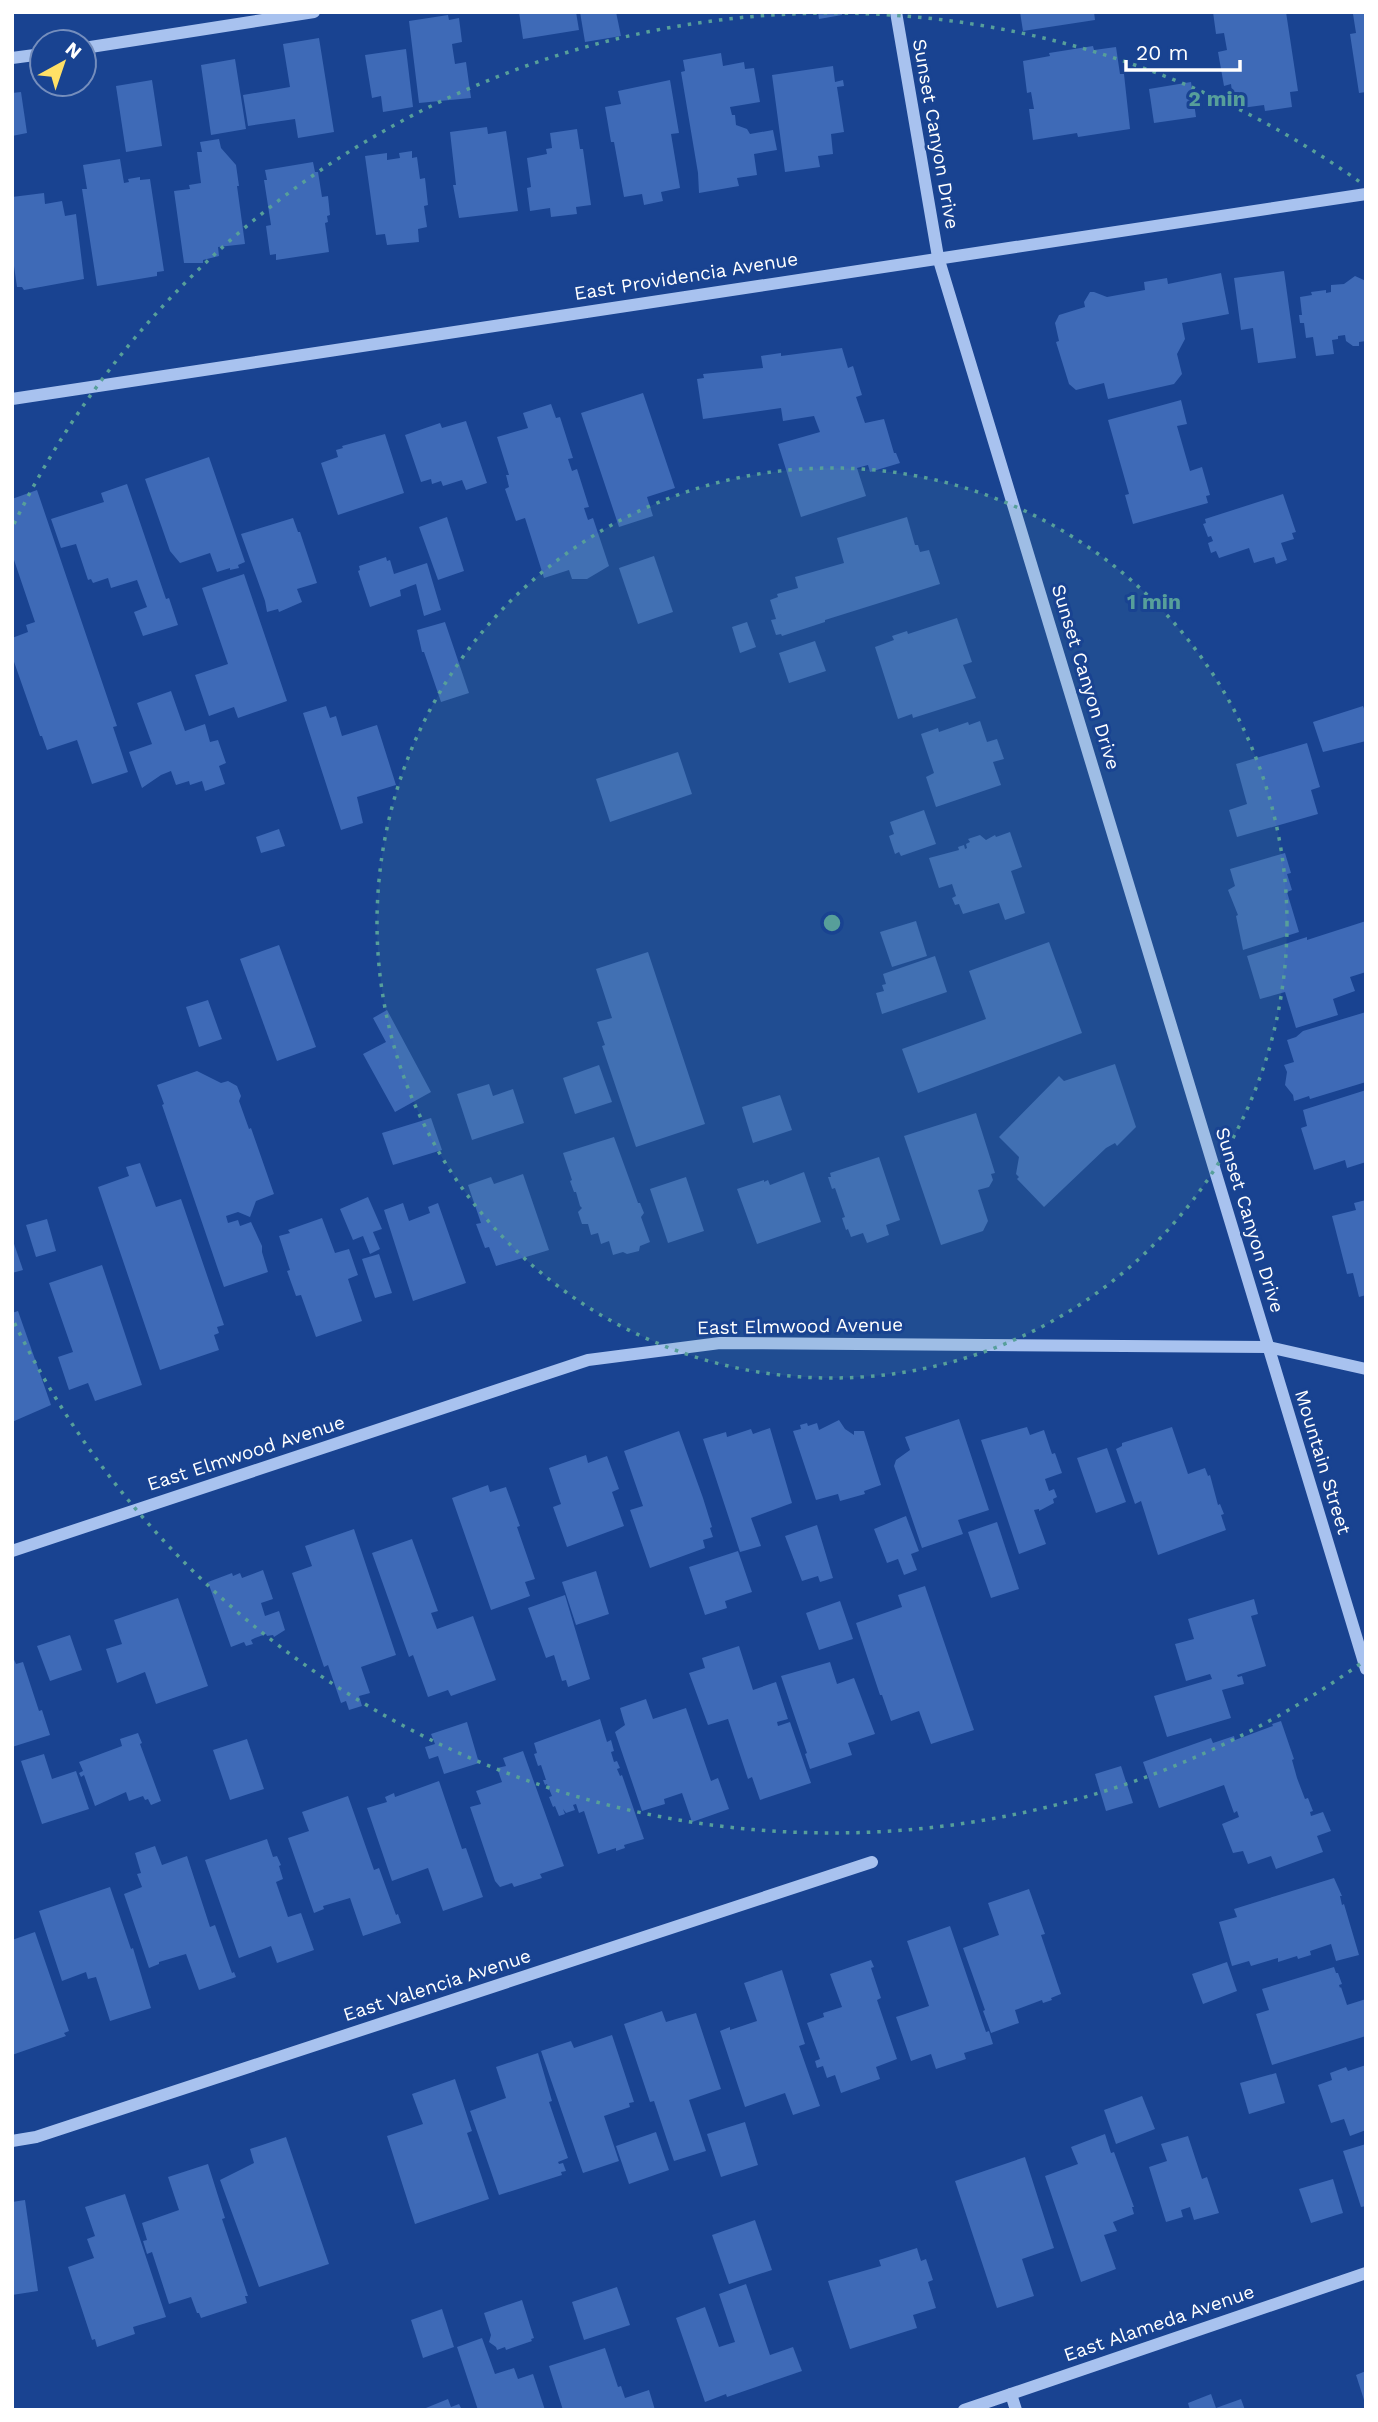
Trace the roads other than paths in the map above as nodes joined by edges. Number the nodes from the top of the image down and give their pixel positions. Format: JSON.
{"nodes":[{"id":1,"x":314,"y":12,"type":"edge"},
{"id":2,"x":896,"y":12,"type":"edge"},
{"id":3,"x":98,"y":45,"type":"edge"},
{"id":4,"x":1366,"y":194,"type":"edge"},
{"id":5,"x":938,"y":257,"type":"junction"},
{"id":6,"x":12,"y":398,"type":"edge"},
{"id":7,"x":1268,"y":1347,"type":"junction"},
{"id":8,"x":1366,"y":1369,"type":"edge"},
{"id":9,"x":12,"y":1551,"type":"edge"},
{"id":10,"x":1366,"y":1669,"type":"edge"},
{"id":11,"x":872,"y":1862,"type":"dead end"},
{"id":12,"x":12,"y":2141,"type":"edge"},
{"id":13,"x":1366,"y":2273,"type":"edge"},
{"id":14,"x":1011,"y":2394,"type":"junction"},
{"id":15,"x":964,"y":2410,"type":"edge"},
{"id":16,"x":1016,"y":2410,"type":"edge"}],
"edges":[{"from":1,"to":3,"type":"street"},
{"from":2,"to":5,"type":"street","name":"Sunset Canyon Drive"},
{"from":4,"to":5,"type":"street","name":"East Providencia Avenue"},
{"from":5,"to":6,"type":"street","name":"East Providencia Avenue"},
{"from":5,"to":7,"type":"street","name":"Sunset Canyon Drive"},
{"from":7,"to":8,"type":"street","name":"East Elmwood Avenue"},
{"from":7,"to":9,"type":"street","name":"East Elmwood Avenue"},
{"from":7,"to":10,"type":"street","name":"Mountain Street"},
{"from":11,"to":12,"type":"street","name":"East Valencia Avenue"},
{"from":13,"to":14,"type":"street","name":"East Alameda Avenue"},
{"from":14,"to":15,"type":"street","name":"East Alameda Avenue"},
{"from":14,"to":16,"type":"street"}]}
